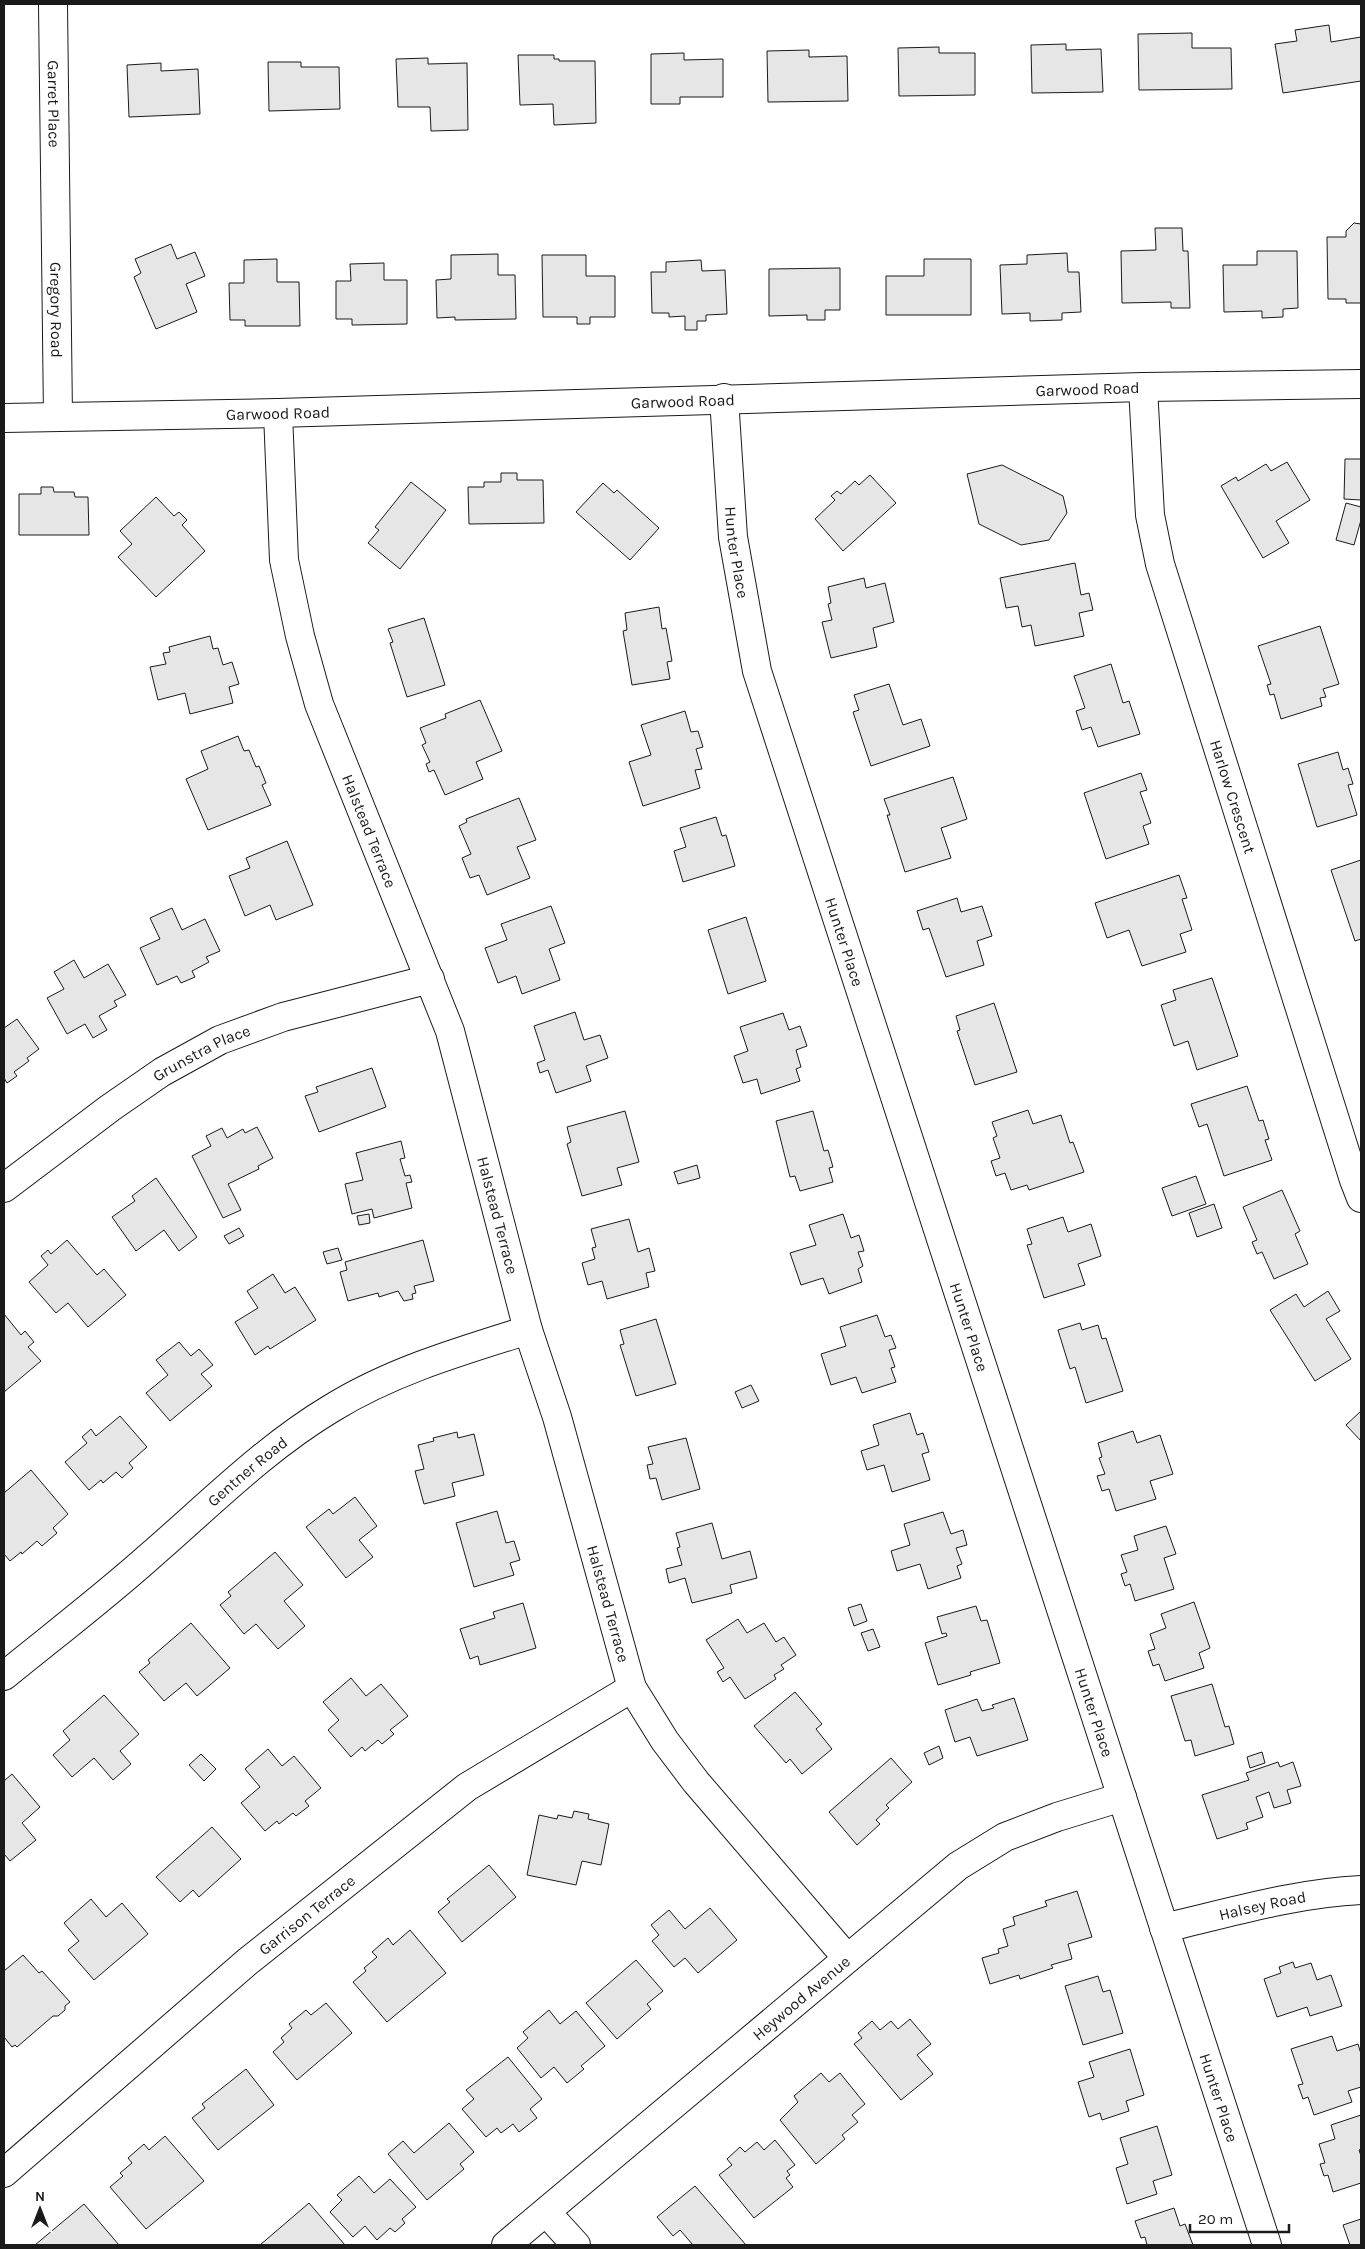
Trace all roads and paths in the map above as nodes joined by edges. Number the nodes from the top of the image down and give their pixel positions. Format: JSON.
{"nodes":[{"id":1,"x":53,"y":4,"type":"edge"},
{"id":2,"x":56,"y":205,"type":"joint"},
{"id":3,"x":1361,"y":384,"type":"edge"},
{"id":4,"x":1143,"y":388,"type":"junction"},
{"id":5,"x":724,"y":398,"type":"junction"},
{"id":6,"x":278,"y":413,"type":"junction"},
{"id":7,"x":58,"y":417,"type":"junction"},
{"id":8,"x":4,"y":418,"type":"edge"},
{"id":9,"x":430,"y":979,"type":"junction"},
{"id":10,"x":4,"y":1188,"type":"edge"},
{"id":11,"x":1361,"y":1198,"type":"edge"},
{"id":12,"x":528,"y":1330,"type":"junction"},
{"id":13,"x":4,"y":1676,"type":"edge"},
{"id":14,"x":632,"y":1688,"type":"junction"},
{"id":15,"x":1122,"y":1797,"type":"junction"},
{"id":16,"x":1361,"y":1890,"type":"edge"},
{"id":17,"x":1164,"y":1928,"type":"junction"},
{"id":18,"x":847,"y":1958,"type":"junction"},
{"id":19,"x":4,"y":2173,"type":"edge"},
{"id":20,"x":546,"y":2212,"type":"junction"},
{"id":21,"x":506,"y":2245,"type":"edge"},
{"id":22,"x":576,"y":2245,"type":"edge"},
{"id":23,"x":1267,"y":2245,"type":"edge"}],
"edges":[{"from":1,"to":2,"type":"street","name":"Garret Place"},
{"from":2,"to":7,"type":"street","name":"Gregory Road"},
{"from":3,"to":4,"type":"street","name":"Garwood Road"},
{"from":4,"to":5,"type":"street","name":"Garwood Road"},
{"from":4,"to":11,"type":"street","name":"Harlow Crescent"},
{"from":5,"to":6,"type":"street","name":"Garwood Road"},
{"from":5,"to":15,"type":"street","name":"Hunter Place"},
{"from":6,"to":7,"type":"street","name":"Garwood Road"},
{"from":6,"to":9,"type":"street","name":"Halstead Terrace"},
{"from":7,"to":8,"type":"street","name":"Garwood Road"},
{"from":9,"to":10,"type":"street","name":"Grunstra Place"},
{"from":9,"to":12,"type":"street","name":"Halstead Terrace"},
{"from":12,"to":13,"type":"street","name":"Gentner Road"},
{"from":12,"to":14,"type":"street","name":"Halstead Terrace"},
{"from":14,"to":18,"type":"street","name":"Halstead Terrace"},
{"from":14,"to":19,"type":"street","name":"Garrison Terrace"},
{"from":15,"to":17,"type":"street","name":"Hunter Place"},
{"from":15,"to":18,"type":"street","name":"Heywood Avenue"},
{"from":16,"to":17,"type":"street","name":"Halsey Road"},
{"from":17,"to":23,"type":"street","name":"Hunter Place"},
{"from":18,"to":20,"type":"street","name":"Heywood Avenue"},
{"from":20,"to":21,"type":"street","name":"Heywood Avenue"},
{"from":20,"to":22,"type":"street"}]}
